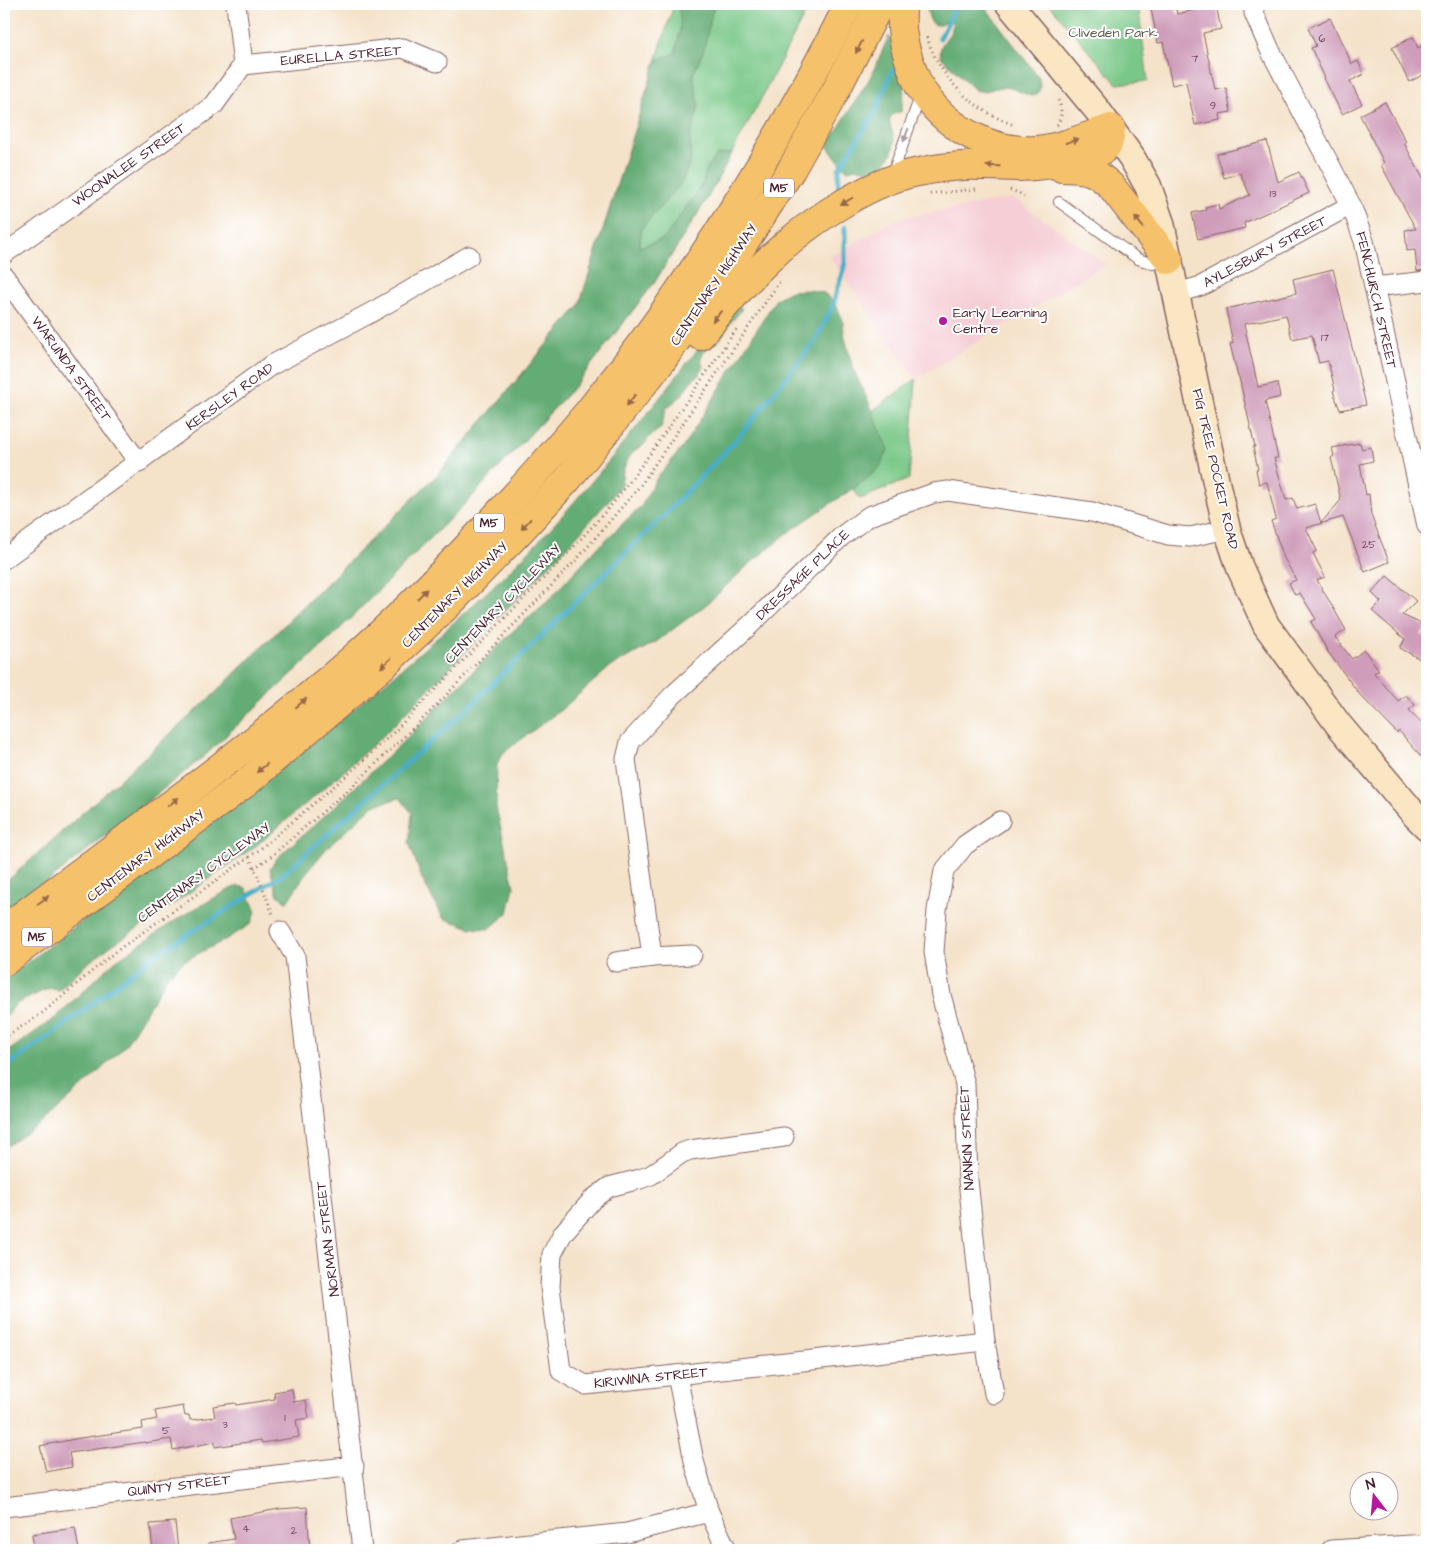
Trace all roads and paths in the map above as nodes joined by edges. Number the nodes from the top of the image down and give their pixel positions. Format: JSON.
{"nodes":[{"id":1,"x":236,"y":4,"type":"edge"},
{"id":2,"x":849,"y":4,"type":"edge"},
{"id":3,"x":880,"y":4,"type":"edge"},
{"id":4,"x":903,"y":4,"type":"edge"},
{"id":5,"x":1009,"y":4,"type":"edge"},
{"id":6,"x":1254,"y":4,"type":"edge"},
{"id":7,"x":926,"y":34,"type":"dead end"},
{"id":8,"x":437,"y":62,"type":"dead end"},
{"id":9,"x":243,"y":65,"type":"junction"},
{"id":10,"x":922,"y":91,"type":"junction"},
{"id":11,"x":1055,"y":94,"type":"dead end"},
{"id":12,"x":1056,"y":126,"type":"dead end"},
{"id":13,"x":1018,"y":127,"type":"dead end"},
{"id":14,"x":1111,"y":128,"type":"junction"},
{"id":15,"x":1036,"y":166,"type":"junction"},
{"id":16,"x":890,"y":179,"type":"junction"},
{"id":17,"x":980,"y":189,"type":"dead end"},
{"id":18,"x":1002,"y":189,"type":"dead end"},
{"id":19,"x":924,"y":194,"type":"dead end"},
{"id":20,"x":1027,"y":198,"type":"dead end"},
{"id":21,"x":1059,"y":202,"type":"dead end"},
{"id":22,"x":1351,"y":205,"type":"junction"},
{"id":23,"x":4,"y":254,"type":"edge"},
{"id":24,"x":469,"y":256,"type":"dead end"},
{"id":25,"x":1169,"y":260,"type":"junction"},
{"id":26,"x":784,"y":275,"type":"dead end"},
{"id":27,"x":4,"y":276,"type":"edge"},
{"id":28,"x":1427,"y":281,"type":"edge"},
{"id":29,"x":1374,"y":287,"type":"junction"},
{"id":30,"x":1177,"y":293,"type":"junction"},
{"id":31,"x":738,"y":326,"type":"dead end"},
{"id":32,"x":662,"y":362,"type":"junction"},
{"id":33,"x":139,"y":463,"type":"junction"},
{"id":34,"x":1427,"y":526,"type":"edge"},
{"id":35,"x":1227,"y":529,"type":"junction"},
{"id":36,"x":4,"y":559,"type":"edge"},
{"id":37,"x":1000,"y":821,"type":"dead end"},
{"id":38,"x":1427,"y":827,"type":"edge"},
{"id":39,"x":249,"y":857,"type":"junction"},
{"id":40,"x":254,"y":868,"type":"junction"},
{"id":41,"x":270,"y":910,"type":"dead end"},
{"id":42,"x":4,"y":929,"type":"edge"},
{"id":43,"x":280,"y":931,"type":"dead end"},
{"id":44,"x":692,"y":955,"type":"dead end"},
{"id":45,"x":652,"y":957,"type":"junction"},
{"id":46,"x":4,"y":962,"type":"edge"},
{"id":47,"x":616,"y":962,"type":"dead end"},
{"id":48,"x":4,"y":1038,"type":"edge"},
{"id":49,"x":784,"y":1137,"type":"dead end"},
{"id":50,"x":985,"y":1341,"type":"junction"},
{"id":51,"x":677,"y":1375,"type":"junction"},
{"id":52,"x":994,"y":1394,"type":"dead end"},
{"id":53,"x":354,"y":1466,"type":"junction"},
{"id":54,"x":4,"y":1507,"type":"edge"},
{"id":55,"x":709,"y":1512,"type":"junction"},
{"id":56,"x":1427,"y":1544,"type":"edge"},
{"id":57,"x":362,"y":1550,"type":"edge"},
{"id":58,"x":462,"y":1550,"type":"edge"},
{"id":59,"x":726,"y":1550,"type":"edge"},
{"id":60,"x":1331,"y":1550,"type":"edge"}],
"edges":[{"from":1,"to":9,"type":"street"},
{"from":42,"to":2,"type":"highway","name":"CENTENARY HIGHWAY","number":"M5","one_way":true},
{"from":3,"to":32,"type":"highway","name":"CENTENARY HIGHWAY","number":"M5","one_way":true},
{"from":4,"to":10,"type":"highway"},
{"from":5,"to":14,"type":"main road","name":"FIG TREE POCKET ROAD"},
{"from":6,"to":22,"type":"street","name":"FENCHURCH STREET"},
{"from":7,"to":13,"type":"path"},
{"from":8,"to":9,"type":"street","name":"EURELLA STREET"},
{"from":9,"to":23,"type":"street","name":"WOONALEE STREET"},
{"from":10,"to":14,"type":"highway","one_way":true},
{"from":10,"to":16,"type":"lane","one_way":true},
{"from":11,"to":12,"type":"path"},
{"from":14,"to":15,"type":"highway"},
{"from":14,"to":25,"type":"main road","name":"FIG TREE POCKET ROAD"},
{"from":15,"to":16,"type":"highway","one_way":true},
{"from":25,"to":15,"type":"highway","one_way":true},
{"from":16,"to":32,"type":"highway","one_way":true},
{"from":17,"to":19,"type":"path"},
{"from":18,"to":20,"type":"path"},
{"from":21,"to":25,"type":"lane"},
{"from":22,"to":29,"type":"street","name":"FENCHURCH STREET"},
{"from":22,"to":30,"type":"street","name":"AYLESBURY STREET"},
{"from":24,"to":33,"type":"street","name":"KERSLEY ROAD"},
{"from":25,"to":30,"type":"main road","name":"FIG TREE POCKET ROAD"},
{"from":26,"to":40,"type":"path"},
{"from":27,"to":33,"type":"street","name":"WARUNDA STREET"},
{"from":28,"to":29,"type":"street"},
{"from":29,"to":34,"type":"street","name":"FENCHURCH STREET"},
{"from":30,"to":35,"type":"main road","name":"FIG TREE POCKET ROAD"},
{"from":31,"to":39,"type":"path","name":"CENTENARY CYCLEWAY"},
{"from":32,"to":46,"type":"highway","name":"CENTENARY HIGHWAY","number":"M5","one_way":true},
{"from":33,"to":36,"type":"street","name":"KERSLEY ROAD"},
{"from":35,"to":38,"type":"main road","name":"FIG TREE POCKET ROAD"},
{"from":35,"to":45,"type":"street","name":"DRESSAGE PLACE"},
{"from":37,"to":50,"type":"street","name":"NANKIN STREET"},
{"from":39,"to":40,"type":"path"},
{"from":39,"to":48,"type":"path","name":"CENTENARY CYCLEWAY"},
{"from":40,"to":41,"type":"path"},
{"from":43,"to":53,"type":"street","name":"NORMAN STREET"},
{"from":44,"to":45,"type":"street"},
{"from":45,"to":47,"type":"street"},
{"from":49,"to":51,"type":"street","name":"KIRIWINA STREET"},
{"from":50,"to":51,"type":"street","name":"KIRIWINA STREET"},
{"from":50,"to":52,"type":"street","name":"NANKIN STREET"},
{"from":51,"to":55,"type":"street"},
{"from":53,"to":54,"type":"street","name":"QUINTY STREET"},
{"from":53,"to":57,"type":"street","name":"NORMAN STREET"},
{"from":55,"to":58,"type":"street"},
{"from":55,"to":59,"type":"street"},
{"from":56,"to":60,"type":"street"}]}
